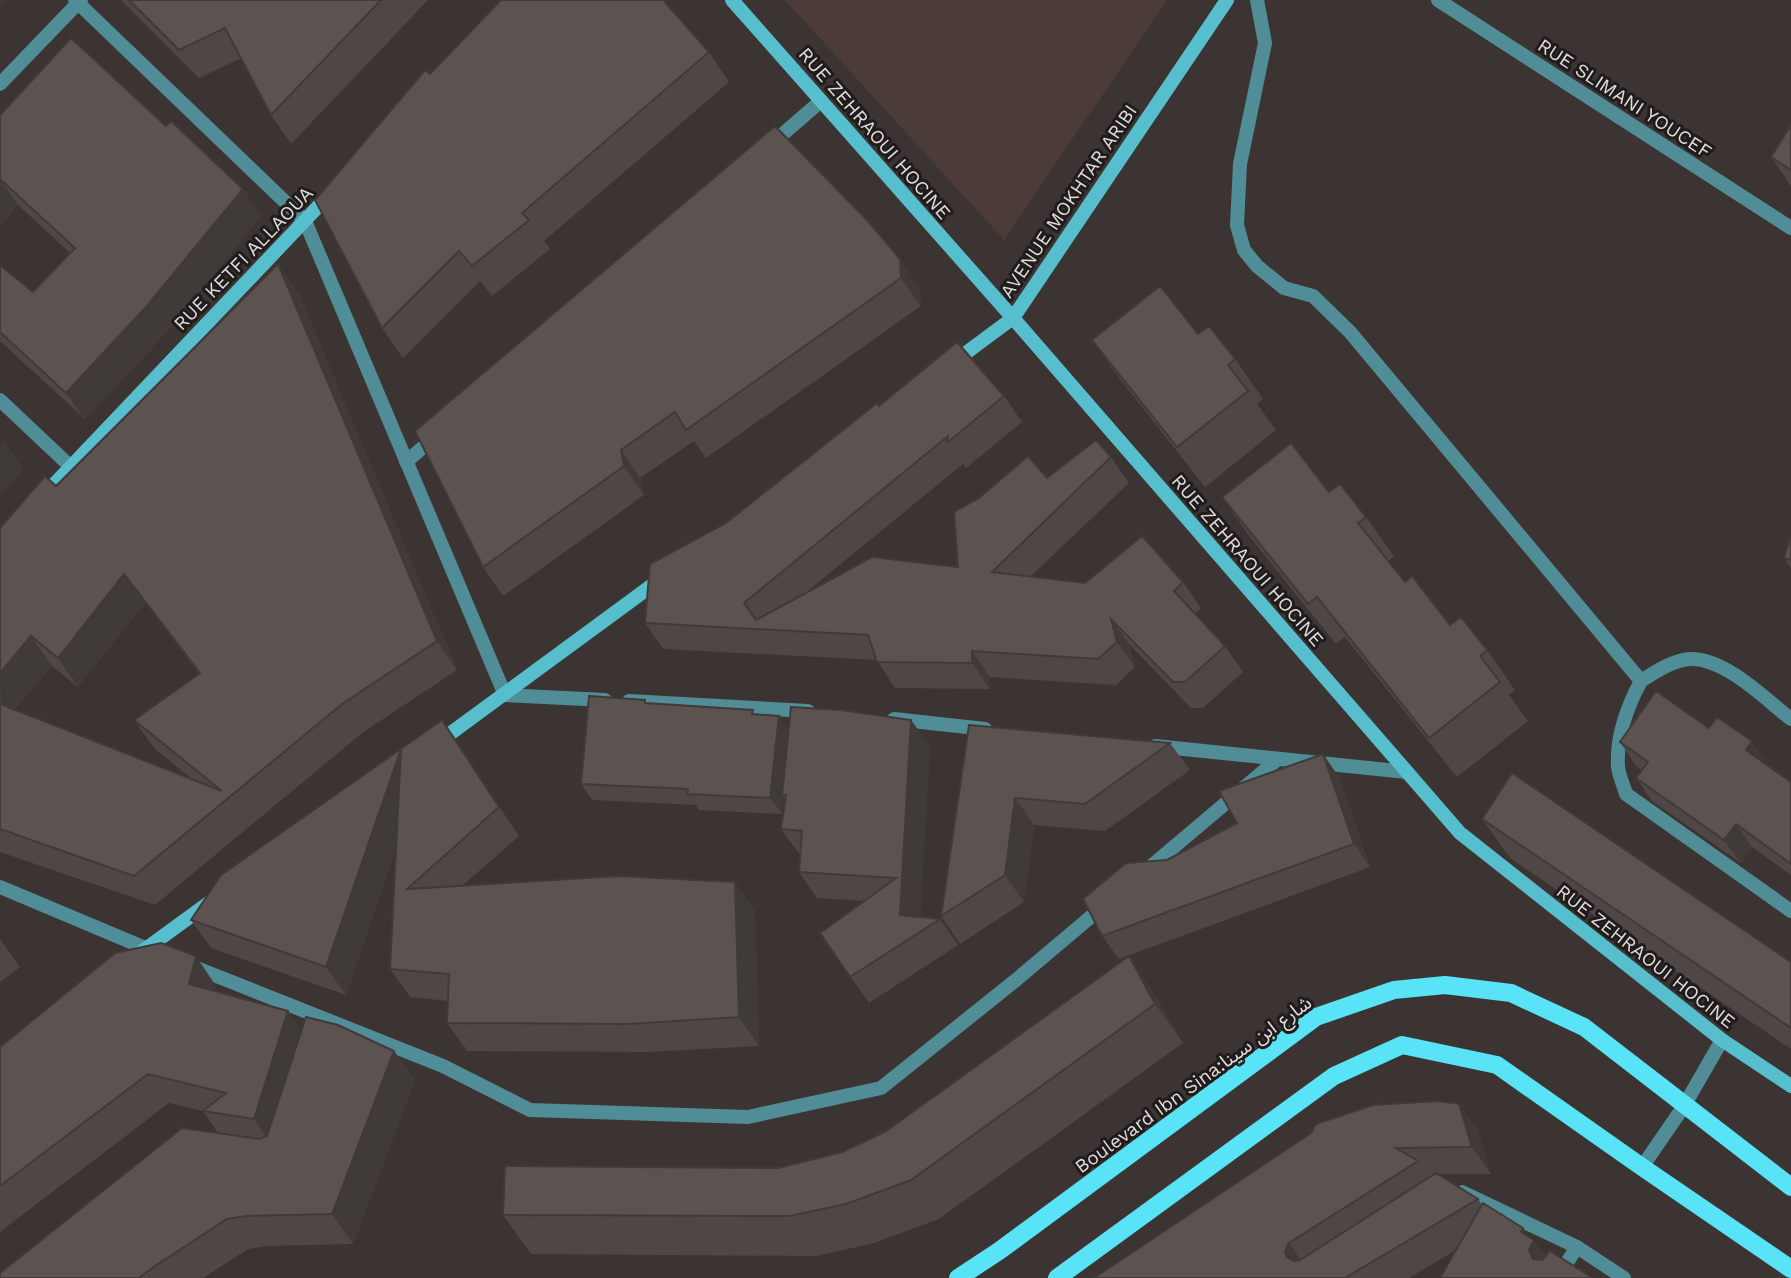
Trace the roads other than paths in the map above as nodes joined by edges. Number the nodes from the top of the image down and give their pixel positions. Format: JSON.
{"nodes":[{"id":1,"x":732,"y":0,"type":"edge"},
{"id":2,"x":1227,"y":0,"type":"edge"},
{"id":3,"x":1257,"y":0,"type":"edge"},
{"id":4,"x":1438,"y":0,"type":"edge"},
{"id":5,"x":78,"y":1,"type":"edge"},
{"id":6,"x":0,"y":84,"type":"edge"},
{"id":7,"x":821,"y":101,"type":"junction"},
{"id":8,"x":759,"y":155,"type":"edge"},
{"id":9,"x":343,"y":181,"type":"edge"},
{"id":10,"x":305,"y":221,"type":"junction"},
{"id":11,"x":1791,"y":228,"type":"edge"},
{"id":12,"x":1013,"y":318,"type":"junction"},
{"id":13,"x":936,"y":376,"type":"edge"},
{"id":14,"x":0,"y":400,"type":"edge"},
{"id":15,"x":448,"y":425,"type":"edge"},
{"id":16,"x":406,"y":461,"type":"junction"},
{"id":17,"x":71,"y":467,"type":"junction"},
{"id":18,"x":36,"y":504,"type":"edge"},
{"id":19,"x":671,"y":572,"type":"edge"},
{"id":20,"x":1641,"y":681,"type":"junction"},
{"id":21,"x":505,"y":695,"type":"junction"},
{"id":22,"x":829,"y":713,"type":"edge"},
{"id":23,"x":883,"y":718,"type":"edge"},
{"id":24,"x":1791,"y":719,"type":"edge"},
{"id":25,"x":1006,"y":731,"type":"edge"},
{"id":26,"x":1142,"y":745,"type":"edge"},
{"id":27,"x":427,"y":750,"type":"edge"},
{"id":28,"x":1278,"y":759,"type":"junction"},
{"id":29,"x":1407,"y":772,"type":"junction"},
{"id":30,"x":0,"y":887,"type":"edge"},
{"id":31,"x":224,"y":893,"type":"edge"},
{"id":32,"x":1791,"y":911,"type":"edge"},
{"id":33,"x":145,"y":948,"type":"junction"},
{"id":34,"x":123,"y":965,"type":"edge"},
{"id":35,"x":1722,"y":1041,"type":"junction"},
{"id":36,"x":1791,"y":1086,"type":"edge"},
{"id":37,"x":1684,"y":1106,"type":"junction"},
{"id":38,"x":1642,"y":1167,"type":"junction"},
{"id":39,"x":1791,"y":1187,"type":"edge"},
{"id":40,"x":1442,"y":1195,"type":"edge"},
{"id":41,"x":1577,"y":1247,"type":"junction"},
{"id":42,"x":1791,"y":1269,"type":"edge"},
{"id":43,"x":958,"y":1278,"type":"edge"},
{"id":44,"x":1057,"y":1278,"type":"edge"},
{"id":45,"x":1558,"y":1278,"type":"edge"},
{"id":46,"x":1624,"y":1278,"type":"edge"}],
"edges":[{"from":1,"to":7,"type":"street","name":"RUE ZEHRAOUI HOCINE"},
{"from":2,"to":12,"type":"street","name":"AVENUE MOKHTAR ARIBI"},
{"from":3,"to":20,"type":"street"},
{"from":4,"to":11,"type":"street","name":"RUE SLIMANI YOUCEF"},
{"from":5,"to":6,"type":"street"},
{"from":5,"to":10,"type":"street"},
{"from":7,"to":8,"type":"street"},
{"from":7,"to":12,"type":"street","name":"RUE ZEHRAOUI HOCINE"},
{"from":9,"to":10,"type":"street","name":"RUE KETFI ALLAOUA"},
{"from":10,"to":16,"type":"street"},
{"from":10,"to":17,"type":"street","name":"RUE KETFI ALLAOUA"},
{"from":12,"to":13,"type":"street","name":"AVENUE MOKHTAR ARIBI"},
{"from":12,"to":29,"type":"street","name":"RUE ZEHRAOUI HOCINE"},
{"from":14,"to":17,"type":"street"},
{"from":15,"to":16,"type":"street"},
{"from":16,"to":21,"type":"street"},
{"from":17,"to":18,"type":"street","name":"RUE KETFI ALLAOUA"},
{"from":19,"to":21,"type":"street"},
{"from":20,"to":24,"type":"street"},
{"from":20,"to":32,"type":"street"},
{"from":21,"to":22,"type":"street"},
{"from":21,"to":27,"type":"street"},
{"from":23,"to":25,"type":"street"},
{"from":26,"to":28,"type":"street"},
{"from":28,"to":29,"type":"street"},
{"from":28,"to":33,"type":"street"},
{"from":29,"to":35,"type":"street","name":"RUE ZEHRAOUI HOCINE"},
{"from":30,"to":33,"type":"street"},
{"from":31,"to":33,"type":"street"},
{"from":33,"to":34,"type":"street"},
{"from":35,"to":36,"type":"street","name":"RUE ZEHRAOUI HOCINE"},
{"from":35,"to":37,"type":"street"},
{"from":37,"to":38,"type":"street"},
{"from":37,"to":39,"type":"main road","name":"Boulevard Ibn Sina:شارع ابن سينا"},
{"from":37,"to":43,"type":"main road","name":"Boulevard Ibn Sina:شارع ابن سينا"},
{"from":38,"to":42,"type":"main road"},
{"from":38,"to":44,"type":"main road"},
{"from":40,"to":41,"type":"street"},
{"from":41,"to":45,"type":"street"},
{"from":41,"to":46,"type":"street"}]}
